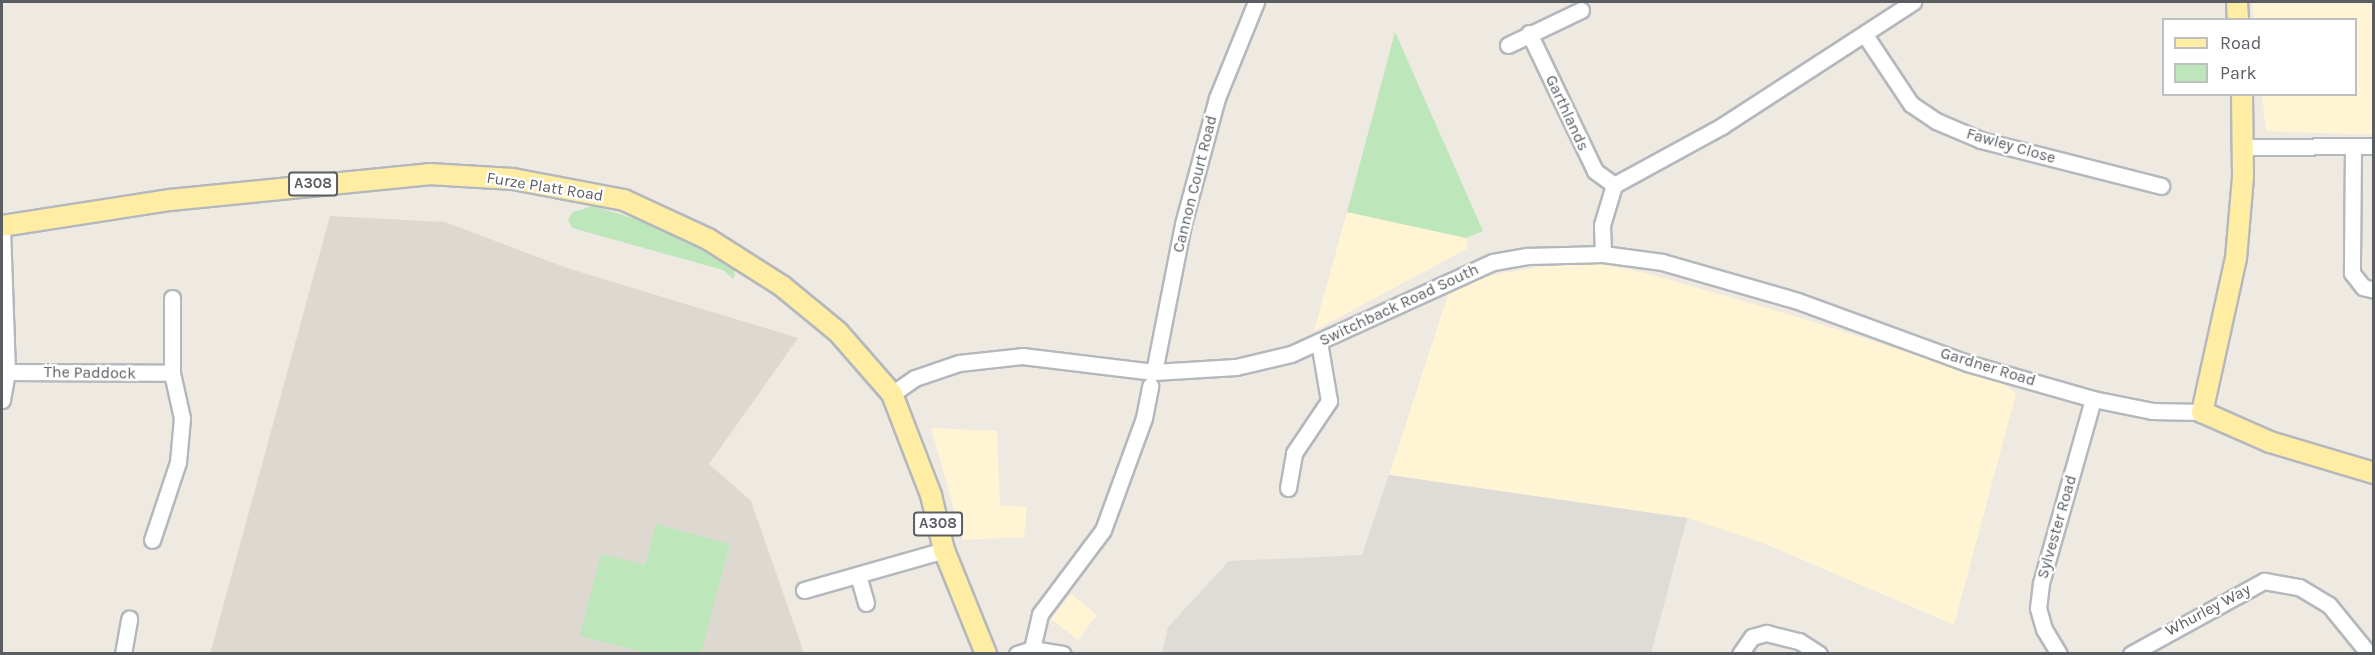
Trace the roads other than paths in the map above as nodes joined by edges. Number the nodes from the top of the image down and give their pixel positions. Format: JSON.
{"nodes":[{"id":1,"x":1256,"y":2,"type":"edge"},
{"id":2,"x":1913,"y":2,"type":"edge"},
{"id":3,"x":2237,"y":2,"type":"edge"},
{"id":4,"x":1581,"y":10,"type":"dead end"},
{"id":5,"x":2238,"y":18,"type":"edge"},
{"id":6,"x":1529,"y":33,"type":"junction"},
{"id":7,"x":1865,"y":35,"type":"junction"},
{"id":8,"x":1508,"y":45,"type":"dead end"},
{"id":9,"x":2241,"y":96,"type":"edge"},
{"id":10,"x":2373,"y":146,"type":"edge"},
{"id":11,"x":2243,"y":147,"type":"junction"},
{"id":12,"x":2353,"y":148,"type":"junction"},
{"id":13,"x":1614,"y":185,"type":"junction"},
{"id":14,"x":2162,"y":186,"type":"dead end"},
{"id":15,"x":2,"y":226,"type":"edge"},
{"id":16,"x":1603,"y":254,"type":"junction"},
{"id":17,"x":2373,"y":290,"type":"edge"},
{"id":18,"x":172,"y":298,"type":"dead end"},
{"id":19,"x":1319,"y":342,"type":"junction"},
{"id":20,"x":7,"y":372,"type":"junction"},
{"id":21,"x":172,"y":373,"type":"junction"},
{"id":22,"x":1152,"y":379,"type":"junction"},
{"id":23,"x":892,"y":394,"type":"junction"},
{"id":24,"x":2093,"y":399,"type":"junction"},
{"id":25,"x":2,"y":400,"type":"edge"},
{"id":26,"x":2202,"y":412,"type":"junction"},
{"id":27,"x":2373,"y":472,"type":"edge"},
{"id":28,"x":1288,"y":488,"type":"dead end"},
{"id":29,"x":152,"y":540,"type":"dead end"},
{"id":30,"x":944,"y":550,"type":"junction"},
{"id":31,"x":858,"y":575,"type":"junction"},
{"id":32,"x":804,"y":590,"type":"dead end"},
{"id":33,"x":866,"y":603,"type":"dead end"},
{"id":34,"x":129,"y":619,"type":"dead end"},
{"id":35,"x":1024,"y":651,"type":"edge"},
{"id":36,"x":123,"y":654,"type":"edge"},
{"id":37,"x":986,"y":654,"type":"edge"},
{"id":38,"x":1063,"y":654,"type":"edge"},
{"id":39,"x":1740,"y":654,"type":"edge"},
{"id":40,"x":1819,"y":654,"type":"edge"},
{"id":41,"x":2059,"y":654,"type":"edge"},
{"id":42,"x":2131,"y":654,"type":"edge"},
{"id":43,"x":2369,"y":654,"type":"edge"}],
"edges":[{"from":1,"to":22,"type":"street","name":"Cannon Court Road"},
{"from":2,"to":7,"type":"street"},
{"from":3,"to":5,"type":"main road"},
{"from":4,"to":6,"type":"street"},
{"from":6,"to":8,"type":"street"},
{"from":6,"to":13,"type":"street","name":"Garthlands"},
{"from":7,"to":13,"type":"street"},
{"from":7,"to":14,"type":"street","name":"Fawley Close"},
{"from":9,"to":11,"type":"main road"},
{"from":10,"to":12,"type":"street"},
{"from":11,"to":12,"type":"street"},
{"from":11,"to":26,"type":"main road"},
{"from":12,"to":17,"type":"street"},
{"from":13,"to":16,"type":"street"},
{"from":15,"to":20,"type":"street"},
{"from":15,"to":23,"type":"main road","name":"Furze Platt Road","number":"A308"},
{"from":16,"to":19,"type":"street","name":"Switchback Road South"},
{"from":16,"to":24,"type":"street","name":"Gardner Road"},
{"from":18,"to":21,"type":"street"},
{"from":19,"to":22,"type":"street","name":"Switchback Road South"},
{"from":19,"to":28,"type":"street"},
{"from":20,"to":21,"type":"street","name":"The Paddock"},
{"from":20,"to":25,"type":"street"},
{"from":21,"to":29,"type":"street"},
{"from":22,"to":23,"type":"street","name":"Switchback Road South"},
{"from":22,"to":35,"type":"street","name":"Cannon Court Road"},
{"from":23,"to":30,"type":"main road","name":"Furze Platt Road","number":"A308"},
{"from":24,"to":26,"type":"street","name":"Gardner Road"},
{"from":24,"to":41,"type":"street","name":"Sylvester Road"},
{"from":26,"to":27,"type":"main road","name":"Gardner Road"},
{"from":30,"to":31,"type":"street"},
{"from":30,"to":37,"type":"main road","name":"Furze Platt Road","number":"A308"},
{"from":31,"to":32,"type":"street"},
{"from":31,"to":33,"type":"street"},
{"from":34,"to":36,"type":"street"},
{"from":35,"to":38,"type":"street"},
{"from":39,"to":40,"type":"street"},
{"from":42,"to":43,"type":"street","name":"Whurley Way"}]}
